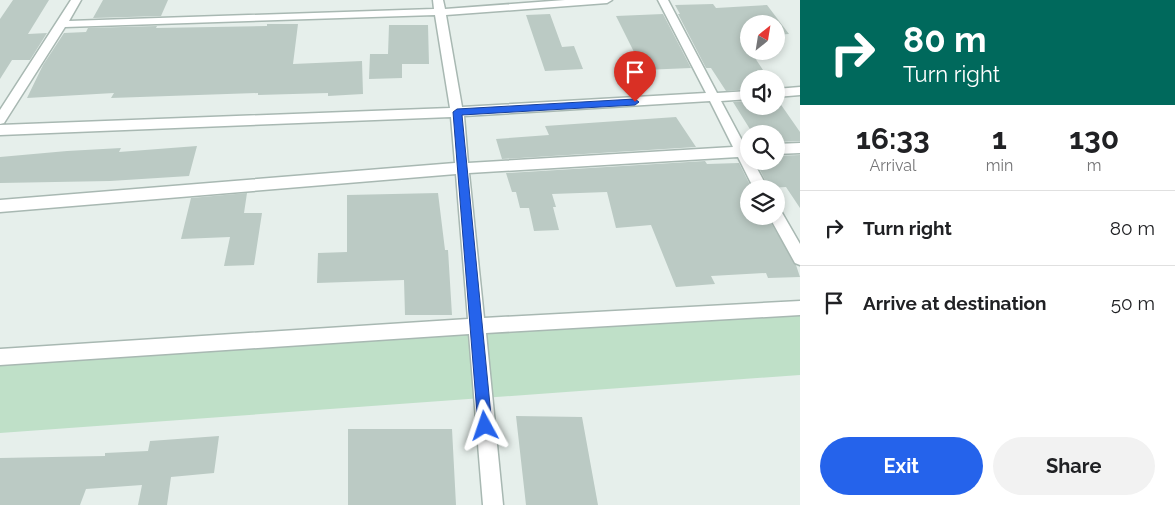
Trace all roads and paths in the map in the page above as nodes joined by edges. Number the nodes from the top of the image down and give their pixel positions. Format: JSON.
{"nodes":[{"id":1,"x":76,"y":0,"type":"edge"},
{"id":2,"x":607,"y":0,"type":"edge"},
{"id":3,"x":662,"y":0,"type":"edge"},
{"id":4,"x":517,"y":3,"type":"edge"},
{"id":5,"x":440,"y":6,"type":"edge"},
{"id":6,"x":62,"y":24,"type":"junction"},
{"id":7,"x":800,"y":91,"type":"edge"},
{"id":8,"x":785,"y":92,"type":"edge"},
{"id":9,"x":740,"y":96,"type":"edge"},
{"id":10,"x":714,"y":98,"type":"junction"},
{"id":11,"x":457,"y":112,"type":"junction"},
{"id":12,"x":0,"y":120,"type":"edge"},
{"id":13,"x":0,"y":130,"type":"edge"},
{"id":14,"x":740,"y":142,"type":"edge"},
{"id":15,"x":800,"y":148,"type":"edge"},
{"id":16,"x":785,"y":149,"type":"edge"},
{"id":17,"x":740,"y":151,"type":"edge"},
{"id":18,"x":462,"y":168,"type":"junction"},
{"id":19,"x":0,"y":206,"type":"edge"},
{"id":20,"x":782,"y":225,"type":"edge"},
{"id":21,"x":800,"y":258,"type":"edge"},
{"id":22,"x":800,"y":308,"type":"edge"},
{"id":23,"x":476,"y":326,"type":"junction"},
{"id":24,"x":0,"y":358,"type":"edge"},
{"id":25,"x":492,"y":505,"type":"edge"}],
"edges":[{"from":1,"to":6,"type":"street"},
{"from":2,"to":4,"type":"street"},
{"from":3,"to":10,"type":"street"},
{"from":4,"to":5,"type":"street"},
{"from":5,"to":6,"type":"street"},
{"from":5,"to":11,"type":"street"},
{"from":6,"to":12,"type":"street"},
{"from":7,"to":8,"type":"street"},
{"from":9,"to":10,"type":"street"},
{"from":10,"to":11,"type":"street"},
{"from":10,"to":14,"type":"street"},
{"from":11,"to":13,"type":"street"},
{"from":11,"to":18,"type":"street"},
{"from":15,"to":16,"type":"street"},
{"from":17,"to":18,"type":"street"},
{"from":18,"to":19,"type":"street"},
{"from":18,"to":23,"type":"street"},
{"from":20,"to":21,"type":"street"},
{"from":22,"to":23,"type":"street"},
{"from":23,"to":24,"type":"street"},
{"from":23,"to":25,"type":"street"}]}
